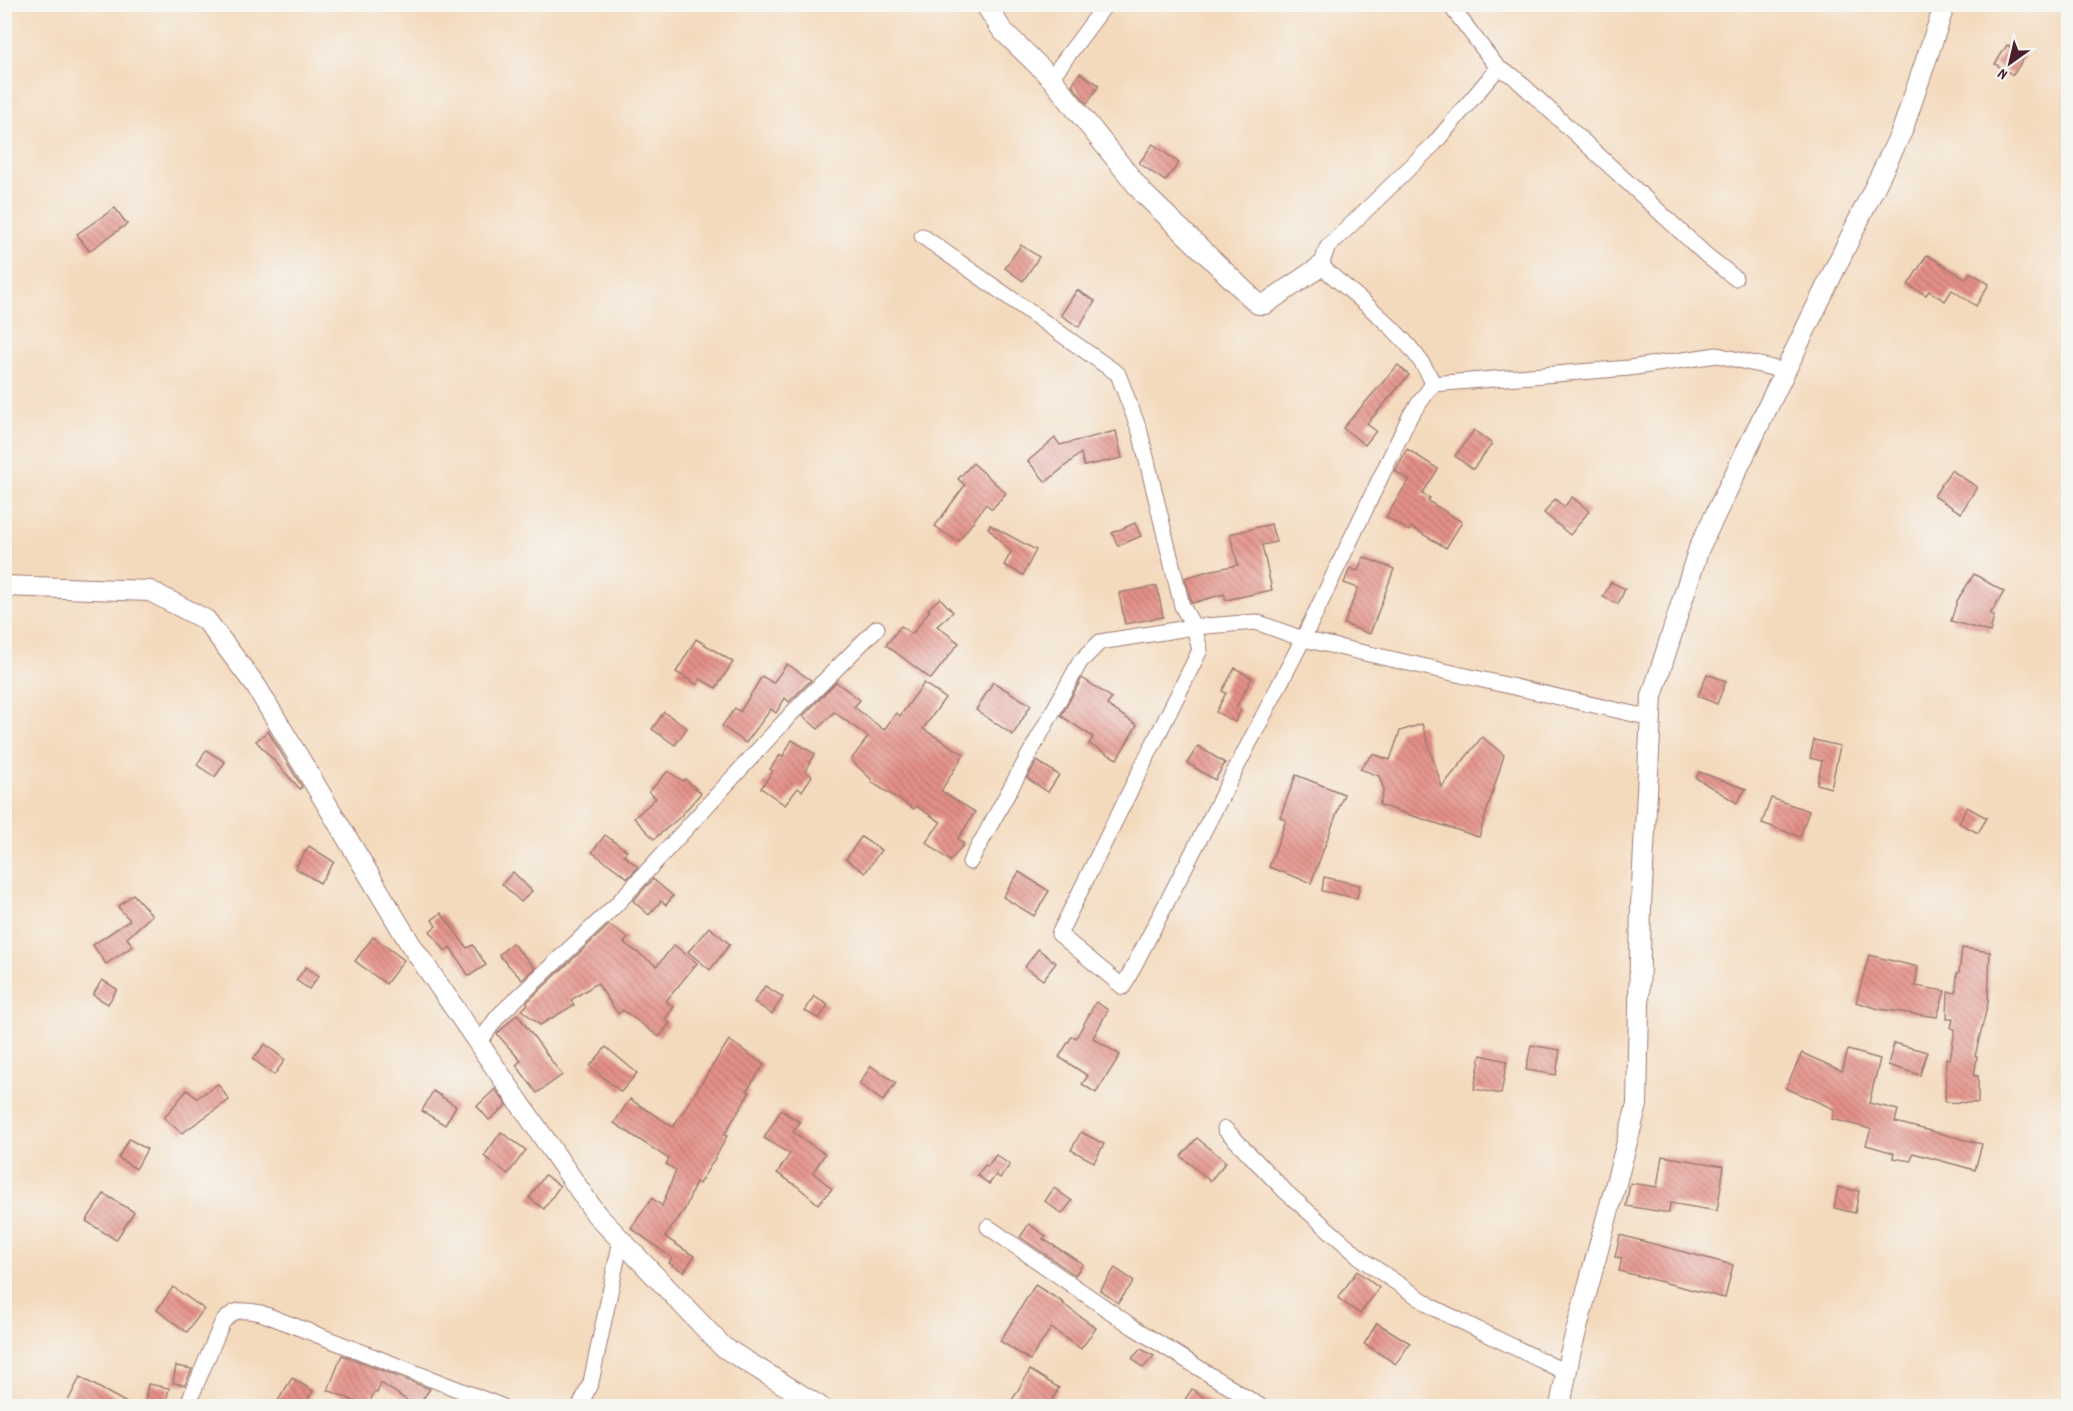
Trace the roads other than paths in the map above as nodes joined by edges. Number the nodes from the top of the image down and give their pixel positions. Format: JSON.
{"nodes":[{"id":1,"x":985,"y":4,"type":"edge"},
{"id":2,"x":1106,"y":4,"type":"edge"},
{"id":3,"x":1449,"y":4,"type":"edge"},
{"id":4,"x":1945,"y":4,"type":"edge"},
{"id":5,"x":1498,"y":68,"type":"junction"},
{"id":6,"x":1051,"y":78,"type":"junction"},
{"id":7,"x":922,"y":236,"type":"dead end"},
{"id":8,"x":1321,"y":266,"type":"junction"},
{"id":9,"x":1735,"y":278,"type":"dead end"},
{"id":10,"x":1785,"y":371,"type":"junction"},
{"id":11,"x":1433,"y":384,"type":"junction"},
{"id":12,"x":4,"y":585,"type":"edge"},
{"id":13,"x":877,"y":627,"type":"dead end"},
{"id":14,"x":1194,"y":627,"type":"junction"},
{"id":15,"x":1303,"y":639,"type":"junction"},
{"id":16,"x":1651,"y":718,"type":"junction"},
{"id":17,"x":970,"y":862,"type":"dead end"},
{"id":18,"x":478,"y":1043,"type":"junction"},
{"id":19,"x":1225,"y":1129,"type":"dead end"},
{"id":20,"x":988,"y":1227,"type":"dead end"},
{"id":21,"x":621,"y":1240,"type":"junction"},
{"id":22,"x":1567,"y":1373,"type":"junction"},
{"id":23,"x":186,"y":1407,"type":"edge"},
{"id":24,"x":501,"y":1407,"type":"edge"},
{"id":25,"x":580,"y":1407,"type":"edge"},
{"id":26,"x":819,"y":1407,"type":"edge"},
{"id":27,"x":1260,"y":1407,"type":"edge"},
{"id":28,"x":1560,"y":1407,"type":"edge"}],
"edges":[{"from":1,"to":6,"type":"street"},
{"from":2,"to":6,"type":"street"},
{"from":3,"to":5,"type":"street"},
{"from":4,"to":10,"type":"street"},
{"from":5,"to":8,"type":"street"},
{"from":5,"to":9,"type":"street"},
{"from":6,"to":8,"type":"street"},
{"from":7,"to":14,"type":"street"},
{"from":8,"to":11,"type":"street"},
{"from":10,"to":11,"type":"street"},
{"from":10,"to":16,"type":"street"},
{"from":11,"to":15,"type":"street"},
{"from":12,"to":18,"type":"street"},
{"from":13,"to":18,"type":"street"},
{"from":14,"to":15,"type":"street"},
{"from":14,"to":15,"type":"street"},
{"from":14,"to":17,"type":"street"},
{"from":15,"to":16,"type":"street"},
{"from":16,"to":22,"type":"street"},
{"from":18,"to":21,"type":"street"},
{"from":19,"to":22,"type":"street"},
{"from":20,"to":27,"type":"street"},
{"from":21,"to":25,"type":"street"},
{"from":21,"to":26,"type":"street"},
{"from":22,"to":28,"type":"street"},
{"from":23,"to":24,"type":"street"}]}
